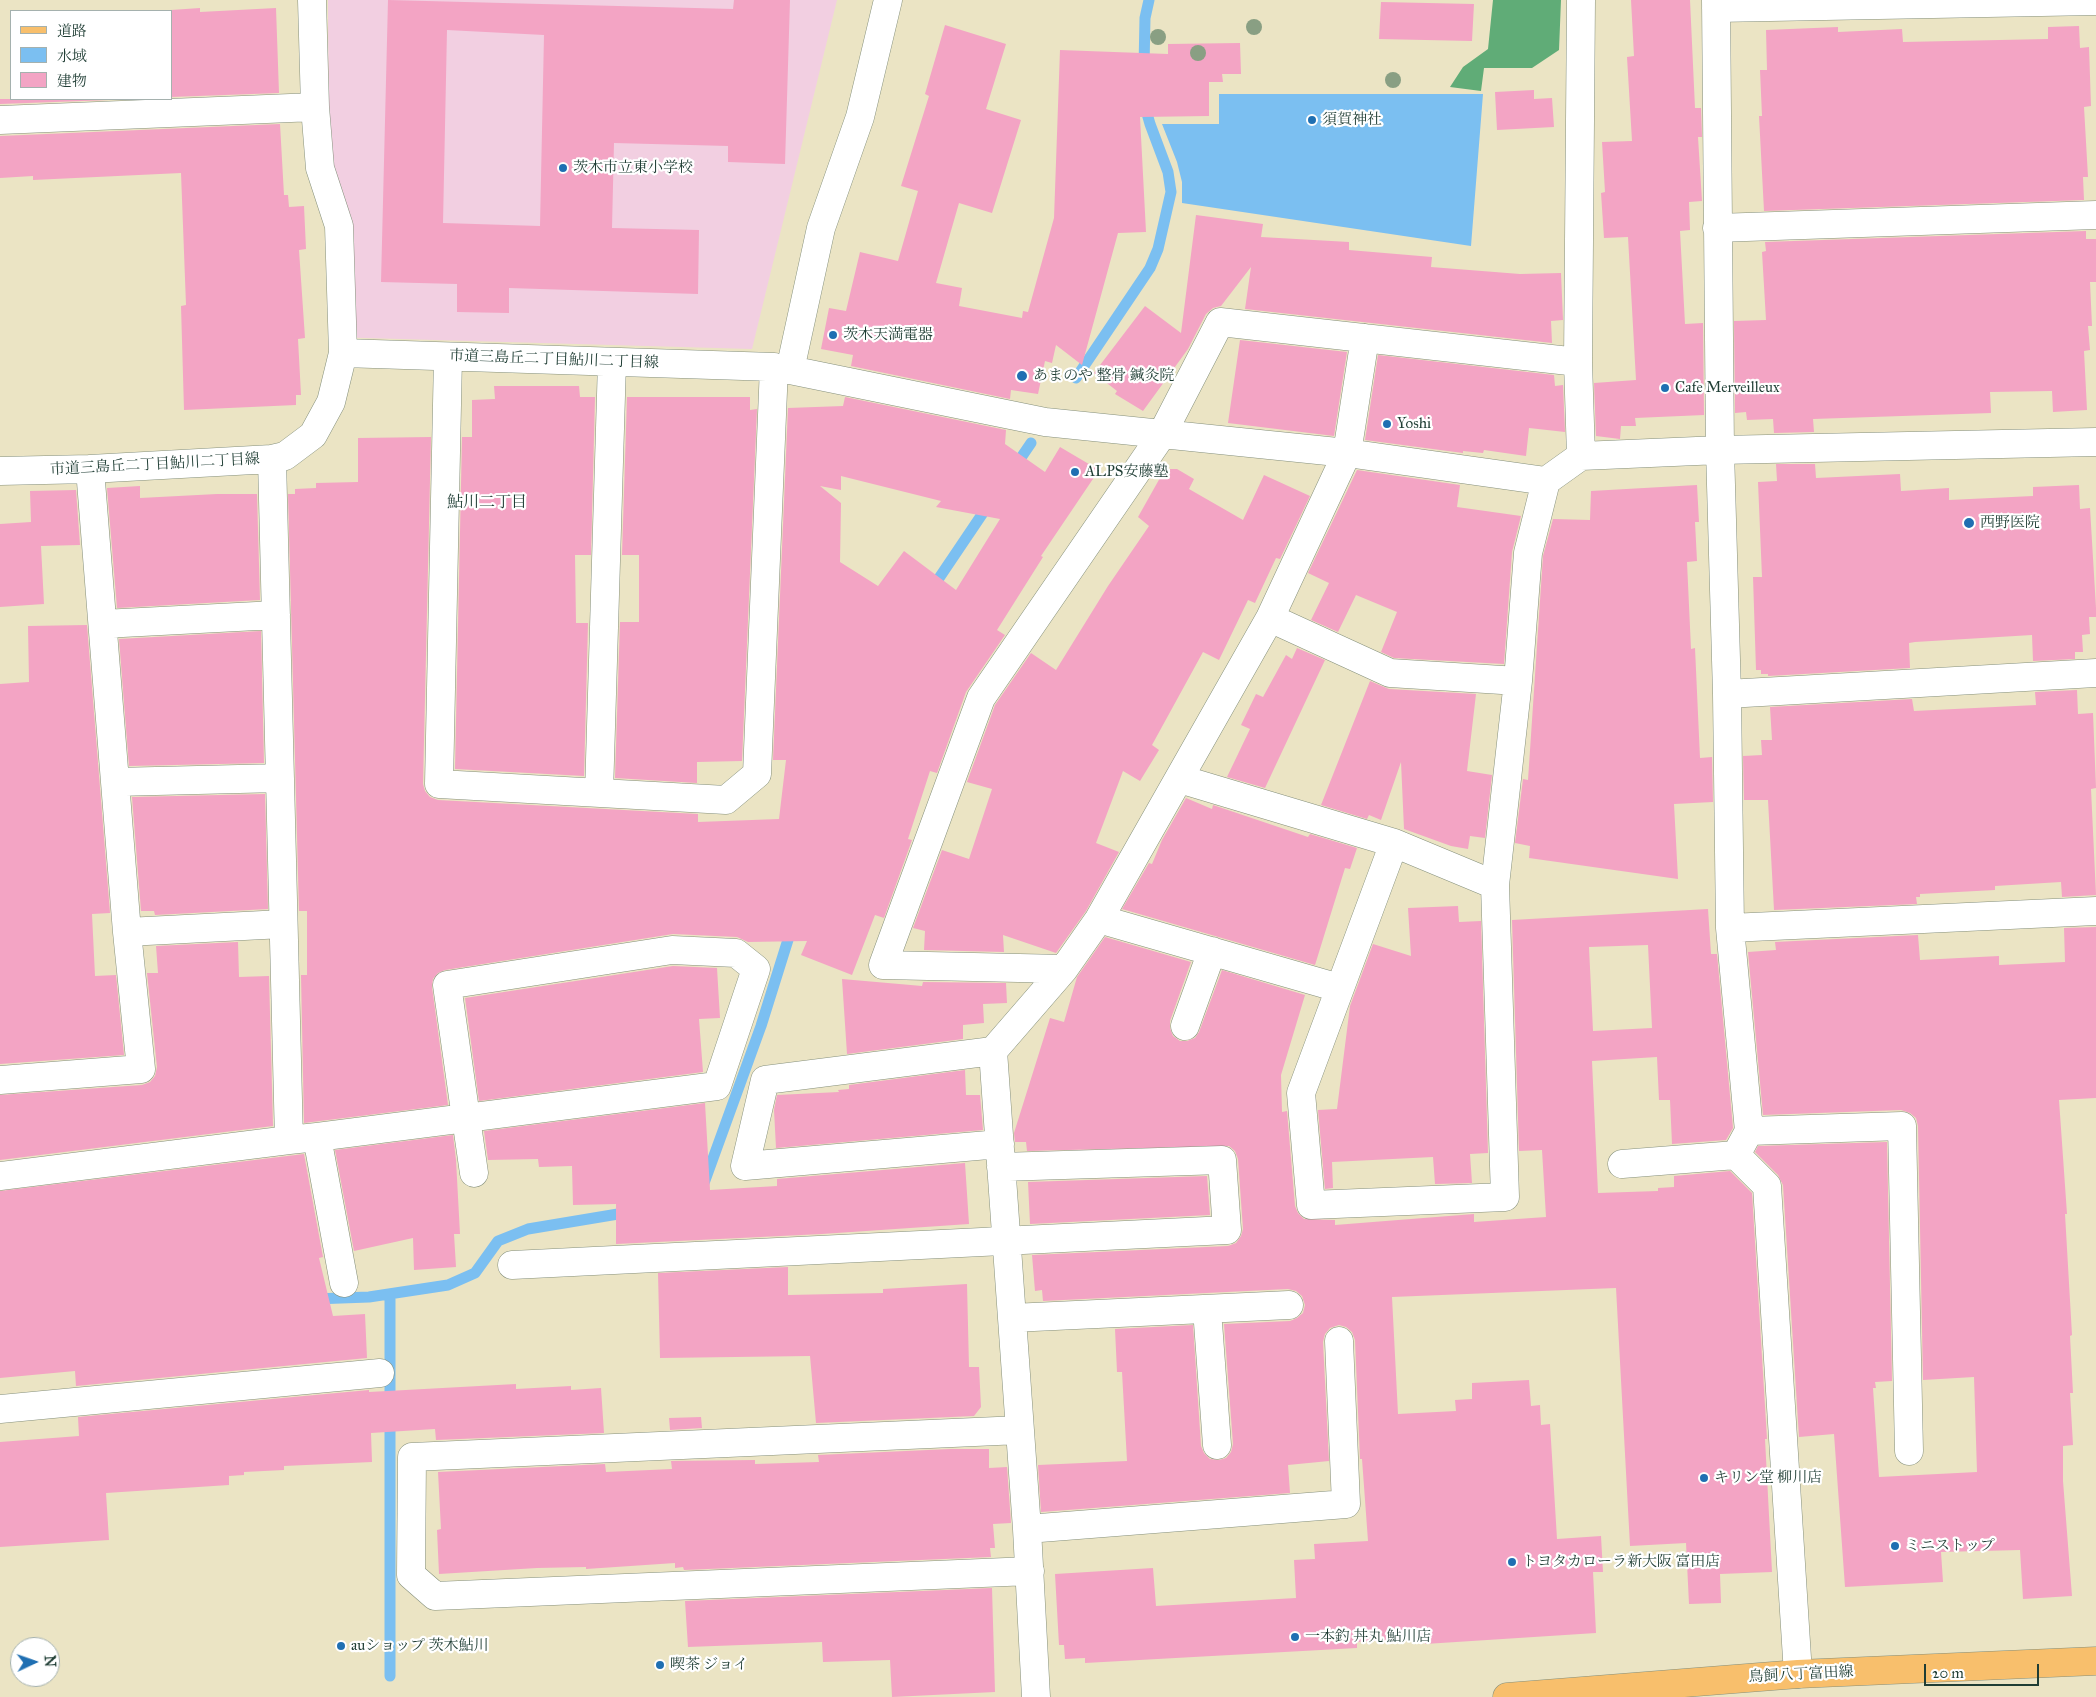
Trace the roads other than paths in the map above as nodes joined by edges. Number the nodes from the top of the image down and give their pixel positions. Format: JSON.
{"nodes":[{"id":1,"x":312,"y":0,"type":"edge"},
{"id":2,"x":888,"y":0,"type":"edge"},
{"id":3,"x":1581,"y":0,"type":"edge"},
{"id":4,"x":2096,"y":1,"type":"edge"},
{"id":5,"x":1716,"y":4,"type":"edge"},
{"id":6,"x":314,"y":107,"type":"junction"},
{"id":7,"x":0,"y":120,"type":"edge"},
{"id":8,"x":2096,"y":215,"type":"edge"},
{"id":9,"x":1717,"y":228,"type":"junction"},
{"id":10,"x":1365,"y":338,"type":"junction"},
{"id":11,"x":343,"y":353,"type":"junction"},
{"id":12,"x":448,"y":357,"type":"junction"},
{"id":13,"x":612,"y":362,"type":"junction"},
{"id":14,"x":1578,"y":362,"type":"junction"},
{"id":15,"x":782,"y":369,"type":"junction"},
{"id":16,"x":1161,"y":436,"type":"junction"},
{"id":17,"x":2096,"y":442,"type":"edge"},
{"id":18,"x":1720,"y":450,"type":"junction"},
{"id":19,"x":1347,"y":453,"type":"junction"},
{"id":20,"x":1581,"y":456,"type":"junction"},
{"id":21,"x":272,"y":459,"type":"junction"},
{"id":22,"x":90,"y":469,"type":"junction"},
{"id":23,"x":0,"y":471,"type":"edge"},
{"id":24,"x":1546,"y":481,"type":"junction"},
{"id":25,"x":276,"y":615,"type":"junction"},
{"id":26,"x":1270,"y":618,"type":"junction"},
{"id":27,"x":103,"y":624,"type":"junction"},
{"id":28,"x":2096,"y":674,"type":"edge"},
{"id":29,"x":1518,"y":681,"type":"junction"},
{"id":30,"x":1727,"y":694,"type":"junction"},
{"id":31,"x":280,"y":778,"type":"junction"},
{"id":32,"x":1180,"y":779,"type":"junction"},
{"id":33,"x":115,"y":782,"type":"junction"},
{"id":34,"x":599,"y":793,"type":"junction"},
{"id":35,"x":1394,"y":843,"type":"junction"},
{"id":36,"x":1495,"y":885,"type":"junction"},
{"id":37,"x":2096,"y":911,"type":"edge"},
{"id":38,"x":1099,"y":919,"type":"junction"},
{"id":39,"x":283,"y":924,"type":"junction"},
{"id":40,"x":1730,"y":928,"type":"junction"},
{"id":41,"x":127,"y":932,"type":"junction"},
{"id":42,"x":1212,"y":951,"type":"junction"},
{"id":43,"x":1064,"y":969,"type":"junction"},
{"id":44,"x":1339,"y":988,"type":"junction"},
{"id":45,"x":1185,"y":1026,"type":"dead end"},
{"id":46,"x":993,"y":1052,"type":"junction"},
{"id":47,"x":0,"y":1080,"type":"edge"},
{"id":48,"x":466,"y":1118,"type":"junction"},
{"id":49,"x":1749,"y":1131,"type":"junction"},
{"id":50,"x":318,"y":1137,"type":"junction"},
{"id":51,"x":289,"y":1140,"type":"junction"},
{"id":52,"x":1736,"y":1155,"type":"junction"},
{"id":53,"x":1000,"y":1156,"type":"junction"},
{"id":54,"x":1622,"y":1164,"type":"dead end"},
{"id":55,"x":474,"y":1173,"type":"dead end"},
{"id":56,"x":0,"y":1176,"type":"edge"},
{"id":57,"x":1006,"y":1242,"type":"junction"},
{"id":58,"x":512,"y":1265,"type":"dead end"},
{"id":59,"x":344,"y":1283,"type":"dead end"},
{"id":60,"x":1289,"y":1305,"type":"dead end"},
{"id":61,"x":1207,"y":1309,"type":"junction"},
{"id":62,"x":1012,"y":1318,"type":"junction"},
{"id":63,"x":1338,"y":1341,"type":"dead end"},
{"id":64,"x":380,"y":1373,"type":"dead end"},
{"id":65,"x":0,"y":1409,"type":"edge"},
{"id":66,"x":1020,"y":1430,"type":"junction"},
{"id":67,"x":1217,"y":1445,"type":"dead end"},
{"id":68,"x":1909,"y":1451,"type":"dead end"},
{"id":69,"x":1027,"y":1529,"type":"junction"},
{"id":70,"x":1030,"y":1571,"type":"junction"},
{"id":71,"x":2096,"y":1661,"type":"edge"},
{"id":72,"x":1798,"y":1674,"type":"junction"},
{"id":73,"x":1627,"y":1692,"type":"edge"},
{"id":74,"x":1036,"y":1697,"type":"edge"},
{"id":75,"x":1507,"y":1697,"type":"edge"}],
"edges":[{"from":1,"to":6,"type":"street"},
{"from":2,"to":15,"type":"street"},
{"from":3,"to":14,"type":"street"},
{"from":4,"to":5,"type":"street"},
{"from":5,"to":9,"type":"street"},
{"from":6,"to":7,"type":"street"},
{"from":6,"to":11,"type":"street"},
{"from":8,"to":9,"type":"street"},
{"from":9,"to":18,"type":"street"},
{"from":10,"to":14,"type":"street"},
{"from":10,"to":16,"type":"street"},
{"from":10,"to":19,"type":"street"},
{"from":11,"to":12,"type":"street","name":"市道三島丘二丁目鮎川二丁目線"},
{"from":11,"to":21,"type":"street","name":"市道三島丘二丁目鮎川二丁目線"},
{"from":12,"to":13,"type":"street","name":"市道三島丘二丁目鮎川二丁目線"},
{"from":12,"to":34,"type":"street"},
{"from":13,"to":15,"type":"street","name":"市道三島丘二丁目鮎川二丁目線"},
{"from":13,"to":34,"type":"street"},
{"from":14,"to":20,"type":"street"},
{"from":15,"to":16,"type":"street","name":"市道三島丘二丁目鮎川二丁目線"},
{"from":15,"to":34,"type":"street"},
{"from":16,"to":19,"type":"street","name":"市道三島丘二丁目鮎川二丁目線"},
{"from":16,"to":43,"type":"street"},
{"from":17,"to":18,"type":"street"},
{"from":18,"to":20,"type":"street"},
{"from":18,"to":30,"type":"street"},
{"from":19,"to":24,"type":"street","name":"市道三島丘二丁目鮎川二丁目線"},
{"from":19,"to":26,"type":"street"},
{"from":20,"to":24,"type":"street"},
{"from":21,"to":22,"type":"street","name":"市道三島丘二丁目鮎川二丁目線"},
{"from":21,"to":25,"type":"street"},
{"from":22,"to":23,"type":"street","name":"市道三島丘二丁目鮎川二丁目線"},
{"from":22,"to":27,"type":"street"},
{"from":24,"to":29,"type":"street"},
{"from":25,"to":27,"type":"street"},
{"from":25,"to":31,"type":"street"},
{"from":26,"to":29,"type":"street"},
{"from":26,"to":32,"type":"street"},
{"from":27,"to":33,"type":"street"},
{"from":28,"to":30,"type":"street"},
{"from":29,"to":36,"type":"street"},
{"from":30,"to":40,"type":"street"},
{"from":31,"to":33,"type":"street"},
{"from":31,"to":39,"type":"street"},
{"from":32,"to":35,"type":"street"},
{"from":32,"to":38,"type":"street"},
{"from":33,"to":41,"type":"street"},
{"from":35,"to":36,"type":"street"},
{"from":35,"to":44,"type":"street"},
{"from":36,"to":44,"type":"street"},
{"from":37,"to":40,"type":"street"},
{"from":38,"to":42,"type":"street"},
{"from":38,"to":43,"type":"street"},
{"from":39,"to":41,"type":"street"},
{"from":39,"to":51,"type":"street"},
{"from":40,"to":49,"type":"street"},
{"from":41,"to":47,"type":"street"},
{"from":42,"to":44,"type":"street"},
{"from":42,"to":45,"type":"street"},
{"from":43,"to":46,"type":"street"},
{"from":46,"to":53,"type":"street"},
{"from":46,"to":53,"type":"street"},
{"from":48,"to":48,"type":"street"},
{"from":48,"to":50,"type":"street"},
{"from":48,"to":55,"type":"street"},
{"from":49,"to":52,"type":"street"},
{"from":49,"to":68,"type":"street"},
{"from":50,"to":51,"type":"street"},
{"from":50,"to":59,"type":"street"},
{"from":51,"to":56,"type":"street"},
{"from":52,"to":54,"type":"street"},
{"from":52,"to":72,"type":"street"},
{"from":53,"to":57,"type":"street"},
{"from":53,"to":57,"type":"street"},
{"from":57,"to":58,"type":"street"},
{"from":57,"to":62,"type":"street"},
{"from":60,"to":61,"type":"street"},
{"from":61,"to":62,"type":"street"},
{"from":61,"to":67,"type":"street"},
{"from":62,"to":66,"type":"street"},
{"from":63,"to":69,"type":"street"},
{"from":64,"to":65,"type":"street"},
{"from":66,"to":69,"type":"street"},
{"from":66,"to":70,"type":"street"},
{"from":69,"to":70,"type":"street"},
{"from":70,"to":74,"type":"street"},
{"from":71,"to":72,"type":"main road","name":"鳥飼八丁富田線"},
{"from":72,"to":73,"type":"main road","name":"鳥飼八丁富田線"},
{"from":73,"to":75,"type":"main road","name":"鳥飼八丁富田線"}]}
